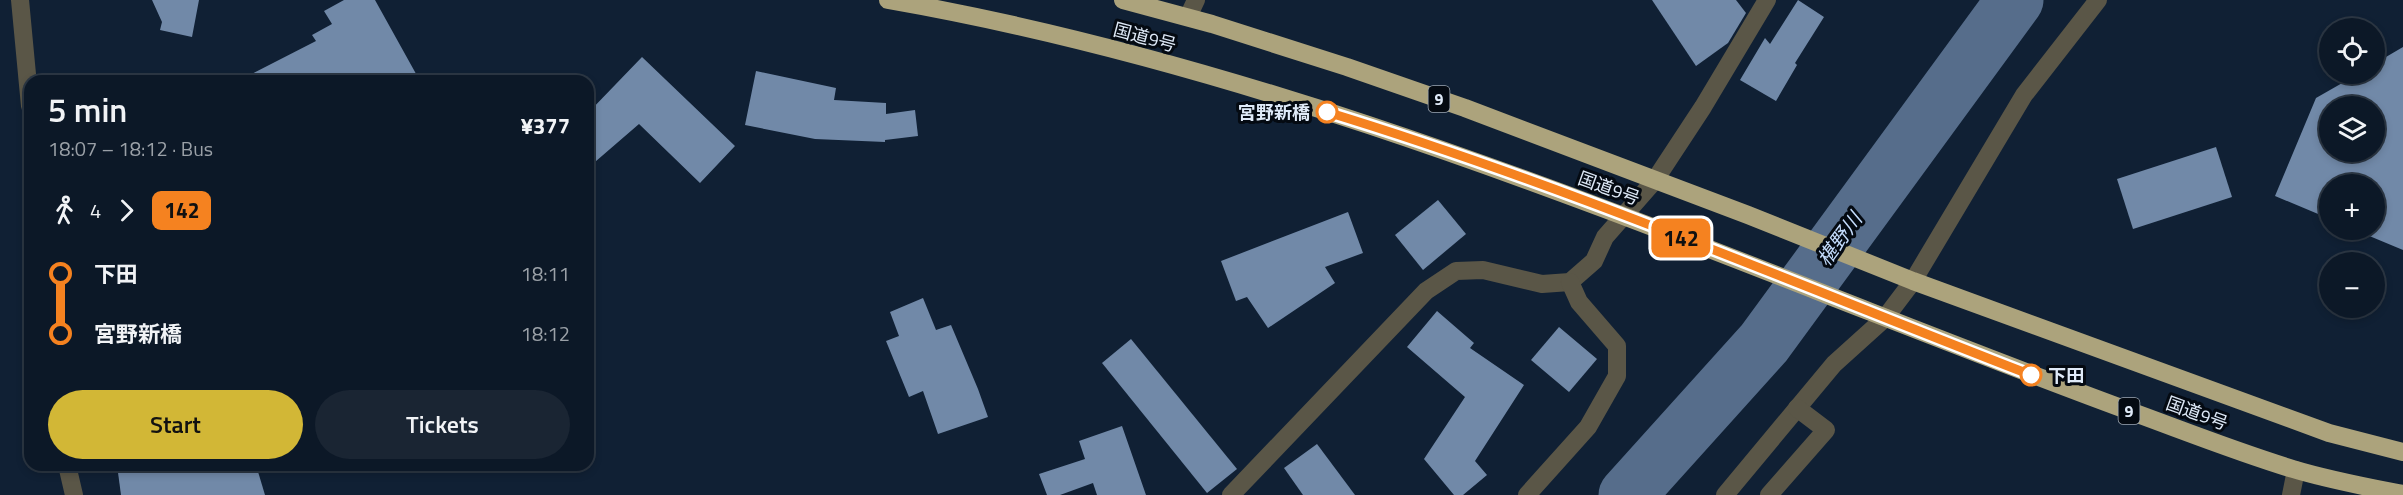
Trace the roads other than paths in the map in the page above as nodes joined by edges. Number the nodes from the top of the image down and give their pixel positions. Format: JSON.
{"nodes":[{"id":1,"x":20,"y":0,"type":"edge"},
{"id":2,"x":888,"y":0,"type":"edge"},
{"id":3,"x":1123,"y":0,"type":"edge"},
{"id":4,"x":1196,"y":0,"type":"edge"},
{"id":5,"x":1767,"y":0,"type":"edge"},
{"id":6,"x":2098,"y":0,"type":"edge"},
{"id":7,"x":1188,"y":17,"type":"junction"},
{"id":8,"x":27,"y":75,"type":"edge"},
{"id":9,"x":1655,"y":180,"type":"junction"},
{"id":10,"x":1622,"y":216,"type":"junction"},
{"id":11,"x":1913,"y":281,"type":"junction"},
{"id":12,"x":1570,"y":282,"type":"junction"},
{"id":13,"x":1885,"y":318,"type":"junction"},
{"id":14,"x":1797,"y":408,"type":"junction"},
{"id":15,"x":2403,"y":452,"type":"edge"},
{"id":16,"x":2296,"y":470,"type":"junction"},
{"id":17,"x":68,"y":471,"type":"edge"},
{"id":18,"x":2403,"y":494,"type":"edge"},
{"id":19,"x":74,"y":495,"type":"edge"},
{"id":20,"x":1231,"y":495,"type":"edge"},
{"id":21,"x":1527,"y":495,"type":"edge"},
{"id":22,"x":1725,"y":495,"type":"edge"},
{"id":23,"x":1769,"y":495,"type":"edge"},
{"id":24,"x":2291,"y":495,"type":"edge"}],
"edges":[{"from":1,"to":8,"type":"street"},
{"from":2,"to":10,"type":"highway","name":"国道9号","number":"9"},
{"from":3,"to":7,"type":"highway","name":"国道9号","number":"9"},
{"from":4,"to":7,"type":"street"},
{"from":5,"to":9,"type":"street"},
{"from":6,"to":11,"type":"street"},
{"from":7,"to":9,"type":"highway","name":"国道9号","number":"9"},
{"from":9,"to":10,"type":"street"},
{"from":9,"to":11,"type":"highway","name":"国道9号","number":"9"},
{"from":10,"to":12,"type":"street"},
{"from":10,"to":13,"type":"highway","name":"国道9号","number":"9"},
{"from":11,"to":13,"type":"street"},
{"from":11,"to":15,"type":"highway","name":"国道9号","number":"9"},
{"from":12,"to":20,"type":"street"},
{"from":12,"to":21,"type":"street"},
{"from":13,"to":14,"type":"street"},
{"from":13,"to":16,"type":"highway","name":"国道9号","number":"9"},
{"from":14,"to":22,"type":"street"},
{"from":14,"to":23,"type":"street"},
{"from":16,"to":18,"type":"highway","name":"国道9号","number":"9"},
{"from":16,"to":24,"type":"street"},
{"from":17,"to":19,"type":"street"}]}
